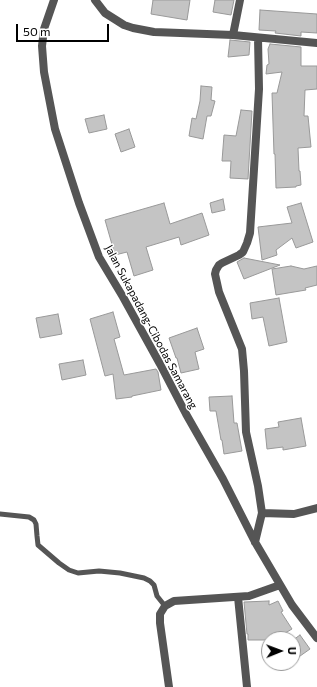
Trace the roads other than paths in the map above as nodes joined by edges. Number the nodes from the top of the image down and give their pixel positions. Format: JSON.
{"nodes":[{"id":1,"x":54,"y":0,"type":"edge"},
{"id":2,"x":95,"y":0,"type":"edge"},
{"id":3,"x":240,"y":0,"type":"edge"},
{"id":4,"x":233,"y":35,"type":"junction"},
{"id":5,"x":258,"y":38,"type":"junction"},
{"id":6,"x":317,"y":43,"type":"edge"},
{"id":7,"x":317,"y":508,"type":"edge"},
{"id":8,"x":262,"y":513,"type":"junction"},
{"id":9,"x":0,"y":514,"type":"edge"},
{"id":10,"x":254,"y":542,"type":"junction"},
{"id":11,"x":280,"y":585,"type":"junction"},
{"id":12,"x":238,"y":597,"type":"junction"},
{"id":13,"x":165,"y":606,"type":"junction"},
{"id":14,"x":317,"y":638,"type":"edge"},
{"id":15,"x":169,"y":687,"type":"edge"},
{"id":16,"x":247,"y":687,"type":"edge"}],
"edges":[{"from":1,"to":10,"type":"street","name":"Jalan Sukapadang-Cibodas Samarang"},
{"from":2,"to":4,"type":"street"},
{"from":3,"to":4,"type":"street"},
{"from":4,"to":5,"type":"street"},
{"from":5,"to":6,"type":"street"},
{"from":5,"to":8,"type":"street"},
{"from":7,"to":8,"type":"street"},
{"from":8,"to":10,"type":"street"},
{"from":9,"to":13,"type":"lane"},
{"from":10,"to":11,"type":"street","name":"Jalan Sukapadang-Cibodas Samarang"},
{"from":11,"to":12,"type":"street"},
{"from":11,"to":14,"type":"street","name":"Jalan Sukapadang-Cibodas Samarang"},
{"from":12,"to":13,"type":"street"},
{"from":12,"to":16,"type":"street"},
{"from":13,"to":15,"type":"street"}]}
